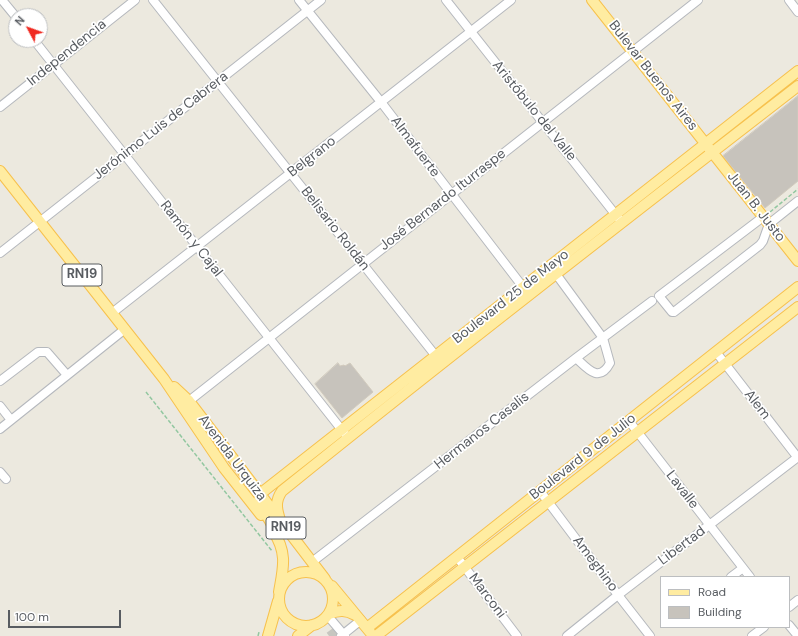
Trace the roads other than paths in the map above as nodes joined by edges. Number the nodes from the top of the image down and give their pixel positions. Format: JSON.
{"nodes":[{"id":1,"x":2,"y":0,"type":"edge"},
{"id":2,"x":135,"y":0,"type":"edge"},
{"id":3,"x":153,"y":0,"type":"edge"},
{"id":4,"x":299,"y":0,"type":"edge"},
{"id":5,"x":321,"y":0,"type":"edge"},
{"id":6,"x":446,"y":0,"type":"edge"},
{"id":7,"x":511,"y":0,"type":"edge"},
{"id":8,"x":592,"y":0,"type":"edge"},
{"id":9,"x":698,"y":0,"type":"edge"},
{"id":10,"x":788,"y":0,"type":"edge"},
{"id":11,"x":9,"y":8,"type":"edge"},
{"id":12,"x":308,"y":10,"type":"junction"},
{"id":13,"x":798,"y":12,"type":"edge"},
{"id":14,"x":471,"y":32,"type":"junction"},
{"id":15,"x":40,"y":48,"type":"edge"},
{"id":16,"x":633,"y":51,"type":"junction"},
{"id":17,"x":53,"y":64,"type":"junction"},
{"id":18,"x":798,"y":71,"type":"edge"},
{"id":19,"x":218,"y":82,"type":"junction"},
{"id":20,"x":798,"y":86,"type":"edge"},
{"id":21,"x":765,"y":96,"type":"junction"},
{"id":22,"x":381,"y":102,"type":"junction"},
{"id":23,"x":772,"y":106,"type":"junction"},
{"id":24,"x":0,"y":107,"type":"edge"},
{"id":25,"x":543,"y":122,"type":"junction"},
{"id":26,"x":706,"y":143,"type":"junction"},
{"id":27,"x":713,"y":153,"type":"junction"},
{"id":28,"x":125,"y":155,"type":"junction"},
{"id":29,"x":0,"y":171,"type":"edge"},
{"id":30,"x":291,"y":173,"type":"junction"},
{"id":31,"x":451,"y":194,"type":"junction"},
{"id":32,"x":798,"y":201,"type":"edge"},
{"id":33,"x":619,"y":218,"type":"junction"},
{"id":34,"x":766,"y":220,"type":"junction"},
{"id":35,"x":39,"y":221,"type":"junction"},
{"id":36,"x":197,"y":247,"type":"junction"},
{"id":37,"x":0,"y":252,"type":"edge"},
{"id":38,"x":798,"y":261,"type":"edge"},
{"id":39,"x":362,"y":264,"type":"junction"},
{"id":40,"x":556,"y":274,"type":"junction"},
{"id":41,"x":798,"y":287,"type":"edge"},
{"id":42,"x":526,"y":291,"type":"junction"},
{"id":43,"x":656,"y":299,"type":"junction"},
{"id":44,"x":798,"y":307,"type":"edge"},
{"id":45,"x":112,"y":313,"type":"junction"},
{"id":46,"x":125,"y":329,"type":"junction"},
{"id":47,"x":268,"y":338,"type":"junction"},
{"id":48,"x":603,"y":338,"type":"junction"},
{"id":49,"x":716,"y":352,"type":"junction"},
{"id":50,"x":576,"y":358,"type":"junction"},
{"id":51,"x":439,"y":360,"type":"junction"},
{"id":52,"x":724,"y":364,"type":"junction"},
{"id":53,"x":67,"y":375,"type":"junction"},
{"id":54,"x":164,"y":379,"type":"junction"},
{"id":55,"x":0,"y":381,"type":"edge"},
{"id":56,"x":189,"y":401,"type":"junction"},
{"id":57,"x":0,"y":406,"type":"edge"},
{"id":58,"x":11,"y":420,"type":"junction"},
{"id":59,"x":629,"y":421,"type":"junction"},
{"id":60,"x":0,"y":429,"type":"edge"},
{"id":61,"x":637,"y":432,"type":"junction"},
{"id":62,"x":344,"y":434,"type":"junction"},
{"id":63,"x":798,"y":458,"type":"edge"},
{"id":64,"x":0,"y":472,"type":"edge"},
{"id":65,"x":6,"y":479,"type":"dead end"},
{"id":66,"x":540,"y":490,"type":"junction"},
{"id":67,"x":260,"y":494,"type":"junction"},
{"id":68,"x":549,"y":501,"type":"junction"},
{"id":69,"x":281,"y":523,"type":"junction"},
{"id":70,"x":710,"y":525,"type":"junction"},
{"id":71,"x":276,"y":536,"type":"junction"},
{"id":72,"x":457,"y":557,"type":"junction"},
{"id":73,"x":312,"y":562,"type":"junction"},
{"id":74,"x":465,"y":568,"type":"junction"},
{"id":75,"x":743,"y":568,"type":"junction"},
{"id":76,"x":732,"y":576,"type":"edge"},
{"id":77,"x":749,"y":576,"type":"edge"},
{"id":78,"x":326,"y":580,"type":"junction"},
{"id":79,"x":279,"y":595,"type":"junction"},
{"id":80,"x":618,"y":595,"type":"junction"},
{"id":81,"x":798,"y":600,"type":"edge"},
{"id":82,"x":790,"y":606,"type":"edge"},
{"id":83,"x":328,"y":614,"type":"junction"},
{"id":84,"x":363,"y":622,"type":"junction"},
{"id":85,"x":790,"y":626,"type":"edge"},
{"id":86,"x":763,"y":628,"type":"edge"},
{"id":87,"x":305,"y":632,"type":"edge"},
{"id":88,"x":264,"y":633,"type":"edge"},
{"id":89,"x":341,"y":633,"type":"edge"},
{"id":90,"x":375,"y":636,"type":"edge"},
{"id":91,"x":517,"y":636,"type":"edge"},
{"id":92,"x":567,"y":636,"type":"edge"},
{"id":93,"x":650,"y":636,"type":"edge"},
{"id":94,"x":752,"y":636,"type":"edge"},
{"id":95,"x":798,"y":636,"type":"edge"}],
"edges":[{"from":1,"to":11,"type":"street"},
{"from":2,"to":17,"type":"street","name":"Independencia"},
{"from":3,"to":19,"type":"street","name":"Belisario Roldán"},
{"from":4,"to":12,"type":"street","name":"Almafuerte"},
{"from":5,"to":12,"type":"street","name":"Jerónimo Luis de Cabrera"},
{"from":6,"to":14,"type":"street","name":"Aristóbulo del Valle"},
{"from":7,"to":14,"type":"street","name":"Belgrano"},
{"from":8,"to":16,"type":"main road","name":"Bulevar Buenos Aires"},
{"from":9,"to":16,"type":"street","name":"José Bernardo Iturraspe"},
{"from":10,"to":13,"type":"street"},
{"from":12,"to":19,"type":"street","name":"Jerónimo Luis de Cabrera"},
{"from":12,"to":22,"type":"street","name":"Almafuerte"},
{"from":14,"to":22,"type":"street","name":"Belgrano"},
{"from":14,"to":25,"type":"street","name":"Aristóbulo del Valle"},
{"from":15,"to":17,"type":"street","name":"Ramón y Cajal"},
{"from":16,"to":25,"type":"street","name":"José Bernardo Iturraspe"},
{"from":16,"to":26,"type":"main road","name":"Bulevar Buenos Aires"},
{"from":17,"to":24,"type":"street","name":"Independencia"},
{"from":17,"to":28,"type":"street","name":"Ramón y Cajal"},
{"from":18,"to":21,"type":"main road","name":"Boulevard 25 de Mayo"},
{"from":19,"to":28,"type":"street","name":"Jerónimo Luis de Cabrera"},
{"from":19,"to":30,"type":"street","name":"Belisario Roldán"},
{"from":20,"to":23,"type":"main road","name":"Boulevard 25 de Mayo"},
{"from":21,"to":23,"type":"street"},
{"from":21,"to":26,"type":"main road","name":"Boulevard 25 de Mayo"},
{"from":22,"to":30,"type":"street","name":"Belgrano"},
{"from":22,"to":31,"type":"street","name":"Almafuerte"},
{"from":23,"to":27,"type":"main road","name":"Boulevard 25 de Mayo"},
{"from":25,"to":31,"type":"street","name":"José Bernardo Iturraspe"},
{"from":25,"to":33,"type":"street","name":"Aristóbulo del Valle"},
{"from":26,"to":27,"type":"main road","name":"Bulevar Buenos Aires"},
{"from":26,"to":33,"type":"main road","name":"Boulevard 25 de Mayo"},
{"from":27,"to":33,"type":"main road","name":"Boulevard 25 de Mayo"},
{"from":27,"to":34,"type":"main road","name":"Juan B. Justo"},
{"from":28,"to":35,"type":"street","name":"Jerónimo Luis de Cabrera"},
{"from":28,"to":36,"type":"street","name":"Ramón y Cajal"},
{"from":29,"to":35,"type":"main road","name":"Avenida Urquiza","number":"RN19"},
{"from":30,"to":36,"type":"street","name":"Belgrano"},
{"from":30,"to":39,"type":"street","name":"Belisario Roldán"},
{"from":31,"to":39,"type":"street","name":"José Bernardo Iturraspe"},
{"from":31,"to":42,"type":"street","name":"Almafuerte"},
{"from":32,"to":34,"type":"street","name":"Hermanos Casalis"},
{"from":33,"to":40,"type":"main road","name":"Boulevard 25 de Mayo"},
{"from":33,"to":42,"type":"main road","name":"Boulevard 25 de Mayo"},
{"from":34,"to":38,"type":"main road","name":"Juan B. Justo"},
{"from":34,"to":43,"type":"street","name":"Hermanos Casalis"},
{"from":34,"to":43,"type":"street"},
{"from":35,"to":37,"type":"street","name":"Jerónimo Luis de Cabrera"},
{"from":35,"to":45,"type":"main road","name":"Avenida Urquiza","number":"RN19"},
{"from":36,"to":45,"type":"street","name":"Belgrano"},
{"from":36,"to":47,"type":"street","name":"Ramón y Cajal"},
{"from":39,"to":47,"type":"street","name":"José Bernardo Iturraspe"},
{"from":39,"to":51,"type":"street","name":"Belisario Roldán"},
{"from":40,"to":42,"type":"main road","name":"Boulevard 25 de Mayo"},
{"from":40,"to":48,"type":"street"},
{"from":41,"to":49,"type":"main road","name":"Boulevard 9 de Julio"},
{"from":42,"to":51,"type":"main road","name":"Boulevard 25 de Mayo"},
{"from":43,"to":48,"type":"street","name":"Hermanos Casalis"},
{"from":44,"to":52,"type":"main road","name":"Boulevard 9 de Julio"},
{"from":45,"to":46,"type":"main road","name":"Avenida Urquiza","number":"RN19"},
{"from":46,"to":53,"type":"street"},
{"from":46,"to":54,"type":"main road","name":"Avenida Urquiza","number":"RN19"},
{"from":47,"to":56,"type":"street","name":"José Bernardo Iturraspe"},
{"from":47,"to":62,"type":"street","name":"Ramón y Cajal"},
{"from":48,"to":50,"type":"street","name":"Hermanos Casalis"},
{"from":48,"to":50,"type":"street"},
{"from":49,"to":52,"type":"street","name":"Alem"},
{"from":49,"to":59,"type":"main road","name":"Boulevard 9 de Julio"},
{"from":50,"to":73,"type":"street","name":"Hermanos Casalis"},
{"from":51,"to":62,"type":"main road","name":"Boulevard 25 de Mayo"},
{"from":52,"to":61,"type":"main road","name":"Boulevard 9 de Julio"},
{"from":52,"to":63,"type":"street","name":"Alem"},
{"from":53,"to":55,"type":"street"},
{"from":53,"to":58,"type":"street"},
{"from":54,"to":56,"type":"main road","name":"Avenida Urquiza","number":"RN19"},
{"from":54,"to":71,"type":"main road","name":"Avenida Urquiza","number":"RN19"},
{"from":56,"to":67,"type":"main road","name":"Avenida Urquiza","number":"RN19"},
{"from":57,"to":58,"type":"street"},
{"from":58,"to":60,"type":"street"},
{"from":59,"to":61,"type":"street","name":"Lavalle"},
{"from":59,"to":66,"type":"main road","name":"Boulevard 9 de Julio"},
{"from":61,"to":68,"type":"main road","name":"Boulevard 9 de Julio"},
{"from":61,"to":70,"type":"street","name":"Lavalle"},
{"from":62,"to":67,"type":"main road","name":"Boulevard 25 de Mayo"},
{"from":62,"to":69,"type":"main road","name":"Boulevard 25 de Mayo"},
{"from":63,"to":70,"type":"street","name":"Libertad"},
{"from":64,"to":65,"type":"street"},
{"from":66,"to":68,"type":"street","name":"Ameghino"},
{"from":66,"to":72,"type":"main road","name":"Boulevard 9 de Julio"},
{"from":67,"to":69,"type":"main road","name":"Avenida Urquiza","number":"RN19"},
{"from":67,"to":71,"type":"main road"},
{"from":68,"to":74,"type":"main road","name":"Boulevard 9 de Julio"},
{"from":68,"to":80,"type":"street","name":"Ameghino"},
{"from":69,"to":73,"type":"main road","name":"Avenida Urquiza","number":"RN19"},
{"from":70,"to":75,"type":"street","name":"Lavalle"},
{"from":70,"to":80,"type":"street","name":"Libertad"},
{"from":71,"to":79,"type":"main road","name":"Avenida Urquiza","number":"RN19"},
{"from":72,"to":74,"type":"street","name":"Marconi"},
{"from":72,"to":84,"type":"main road","name":"Boulevard 9 de Julio"},
{"from":73,"to":78,"type":"main road","name":"Avenida Urquiza","number":"RN19"},
{"from":74,"to":90,"type":"main road","name":"Boulevard 9 de Julio"},
{"from":74,"to":91,"type":"street","name":"Marconi"},
{"from":75,"to":76,"type":"street"},
{"from":75,"to":77,"type":"street","name":"Lavalle"},
{"from":78,"to":79,"type":"main road","number":"RN19"},
{"from":78,"to":83,"type":"main road","number":"RN19"},
{"from":78,"to":84,"type":"main road","name":"Avenida Urquiza"},
{"from":79,"to":87,"type":"main road","number":"RN19"},
{"from":79,"to":88,"type":"main road","number":"RN19"},
{"from":80,"to":92,"type":"street","name":"Libertad"},
{"from":80,"to":93,"type":"street","name":"Ameghino"},
{"from":81,"to":82,"type":"street"},
{"from":83,"to":84,"type":"main road"},
{"from":83,"to":87,"type":"main road","number":"RN19"},
{"from":83,"to":89,"type":"street"},
{"from":84,"to":89,"type":"street"},
{"from":84,"to":90,"type":"main road","name":"Avenida Urquiza"},
{"from":85,"to":95,"type":"street"},
{"from":86,"to":94,"type":"street"}]}
